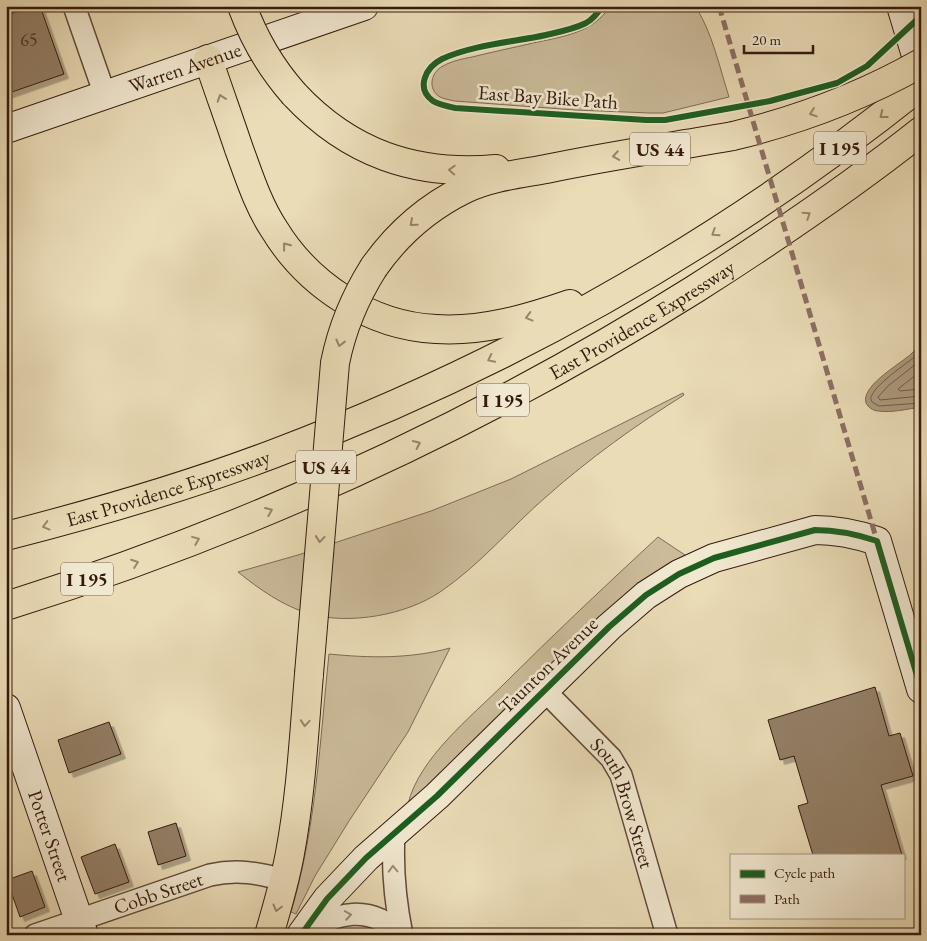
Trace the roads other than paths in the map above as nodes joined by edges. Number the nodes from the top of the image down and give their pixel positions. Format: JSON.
{"nodes":[{"id":1,"x":74,"y":6,"type":"edge"},
{"id":2,"x":242,"y":6,"type":"edge"},
{"id":3,"x":364,"y":6,"type":"edge"},
{"id":4,"x":901,"y":6,"type":"edge"},
{"id":5,"x":208,"y":59,"type":"junction"},
{"id":6,"x":921,"y":63,"type":"edge"},
{"id":7,"x":921,"y":72,"type":"edge"},
{"id":8,"x":921,"y":85,"type":"edge"},
{"id":9,"x":105,"y":95,"type":"junction"},
{"id":10,"x":6,"y":129,"type":"edge"},
{"id":11,"x":921,"y":131,"type":"edge"},
{"id":12,"x":588,"y":160,"type":"junction"},
{"id":13,"x":672,"y":260,"type":"junction"},
{"id":14,"x":6,"y":536,"type":"edge"},
{"id":15,"x":6,"y":606,"type":"edge"},
{"id":16,"x":921,"y":689,"type":"edge"},
{"id":17,"x":544,"y":691,"type":"junction"},
{"id":18,"x":6,"y":708,"type":"edge"},
{"id":19,"x":394,"y":833,"type":"junction"},
{"id":20,"x":284,"y":880,"type":"junction"},
{"id":21,"x":81,"y":927,"type":"edge"},
{"id":22,"x":35,"y":935,"type":"edge"},
{"id":23,"x":269,"y":935,"type":"edge"},
{"id":24,"x":302,"y":935,"type":"edge"},
{"id":25,"x":401,"y":935,"type":"edge"},
{"id":26,"x":667,"y":935,"type":"edge"}],
"edges":[{"from":1,"to":9,"type":"street"},
{"from":12,"to":2,"type":"highway","one_way":true,"bridge":true},
{"from":3,"to":5,"type":"street","name":"Warren Avenue"},
{"from":4,"to":7,"type":"street"},
{"from":5,"to":9,"type":"street","name":"Warren Avenue"},
{"from":13,"to":5,"type":"highway","one_way":true},
{"from":6,"to":12,"type":"highway","number":"US 44","one_way":true,"bridge":true},
{"from":8,"to":13,"type":"highway","name":"East Providence Expressway","number":"I 195","one_way":true},
{"from":9,"to":10,"type":"street","name":"Warren Avenue"},
{"from":15,"to":11,"type":"highway","name":"East Providence Expressway","number":"I 195","one_way":true},
{"from":12,"to":20,"type":"highway","number":"US 44","one_way":true,"bridge":true},
{"from":13,"to":14,"type":"highway","name":"East Providence Expressway","number":"I 195","one_way":true},
{"from":16,"to":17,"type":"street","name":"Taunton Avenue"},
{"from":17,"to":19,"type":"street","name":"Taunton Avenue"},
{"from":17,"to":26,"type":"street","name":"South Brow Street"},
{"from":18,"to":21,"type":"street","name":"Potter Street"},
{"from":19,"to":24,"type":"street","name":"Taunton Avenue"},
{"from":25,"to":19,"type":"street","one_way":true},
{"from":20,"to":21,"type":"street","name":"Cobb Street"},
{"from":20,"to":23,"type":"highway","number":"US 44","one_way":true},
{"from":21,"to":22,"type":"street","name":"Cobb Street"},
{"from":24,"to":25,"type":"street","one_way":true}]}
